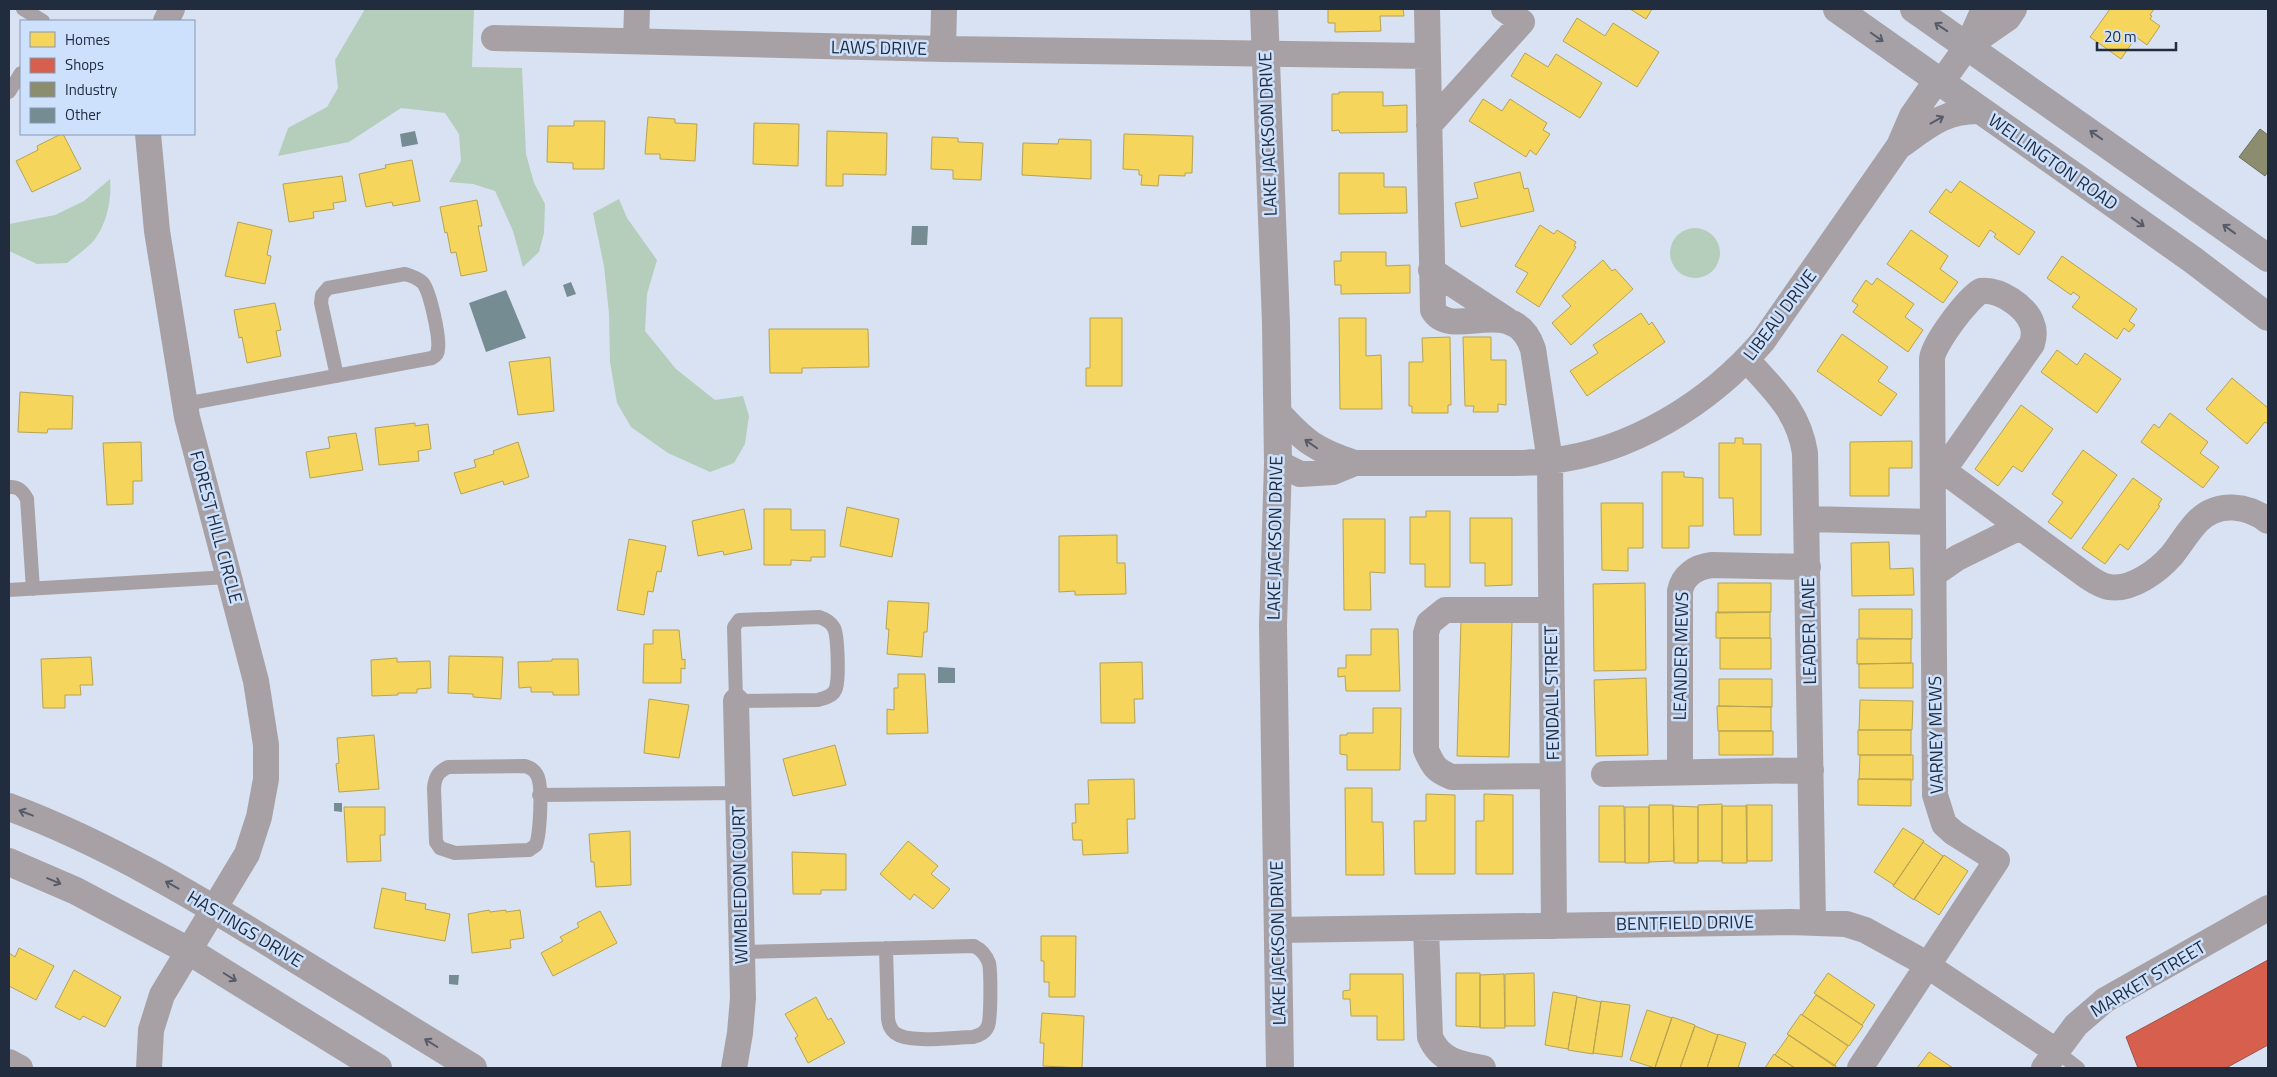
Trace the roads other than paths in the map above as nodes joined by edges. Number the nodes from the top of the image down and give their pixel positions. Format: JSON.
{"nodes":[{"id":1,"x":23,"y":9,"type":"edge"},
{"id":2,"x":637,"y":9,"type":"edge"},
{"id":3,"x":944,"y":9,"type":"edge"},
{"id":4,"x":1264,"y":9,"type":"edge"},
{"id":5,"x":1427,"y":9,"type":"edge"},
{"id":6,"x":1504,"y":9,"type":"edge"},
{"id":7,"x":1837,"y":9,"type":"edge"},
{"id":8,"x":1914,"y":9,"type":"edge"},
{"id":9,"x":1984,"y":9,"type":"edge"},
{"id":10,"x":2014,"y":9,"type":"edge"},
{"id":11,"x":41,"y":20,"type":"edge"},
{"id":12,"x":494,"y":38,"type":"dead end"},
{"id":13,"x":636,"y":42,"type":"junction"},
{"id":14,"x":1968,"y":45,"type":"junction"},
{"id":15,"x":943,"y":50,"type":"junction"},
{"id":16,"x":1264,"y":54,"type":"junction"},
{"id":17,"x":1428,"y":56,"type":"junction"},
{"id":18,"x":20,"y":75,"type":"edge"},
{"id":19,"x":1941,"y":83,"type":"junction"},
{"id":20,"x":9,"y":92,"type":"edge"},
{"id":21,"x":1981,"y":111,"type":"junction"},
{"id":22,"x":1429,"y":125,"type":"junction"},
{"id":23,"x":148,"y":135,"type":"edge"},
{"id":24,"x":1899,"y":146,"type":"junction"},
{"id":25,"x":2268,"y":258,"type":"edge"},
{"id":26,"x":1431,"y":270,"type":"junction"},
{"id":27,"x":2268,"y":317,"type":"edge"},
{"id":28,"x":1507,"y":320,"type":"junction"},
{"id":29,"x":1747,"y":360,"type":"junction"},
{"id":30,"x":337,"y":376,"type":"junction"},
{"id":31,"x":185,"y":404,"type":"junction"},
{"id":32,"x":1277,"y":410,"type":"junction"},
{"id":33,"x":1550,"y":461,"type":"junction"},
{"id":34,"x":1278,"y":463,"type":"junction"},
{"id":35,"x":1355,"y":463,"type":"junction"},
{"id":36,"x":1936,"y":473,"type":"junction"},
{"id":37,"x":9,"y":486,"type":"edge"},
{"id":38,"x":1808,"y":519,"type":"junction"},
{"id":39,"x":2268,"y":521,"type":"edge"},
{"id":40,"x":1933,"y":522,"type":"junction"},
{"id":41,"x":2020,"y":527,"type":"junction"},
{"id":42,"x":1808,"y":567,"type":"junction"},
{"id":43,"x":1934,"y":574,"type":"junction"},
{"id":44,"x":228,"y":577,"type":"junction"},
{"id":45,"x":33,"y":589,"type":"junction"},
{"id":46,"x":9,"y":590,"type":"edge"},
{"id":47,"x":1551,"y":610,"type":"junction"},
{"id":48,"x":736,"y":701,"type":"junction"},
{"id":49,"x":1811,"y":770,"type":"junction"},
{"id":50,"x":1680,"y":772,"type":"junction"},
{"id":51,"x":1604,"y":774,"type":"dead end"},
{"id":52,"x":1552,"y":776,"type":"junction"},
{"id":53,"x":738,"y":793,"type":"junction"},
{"id":54,"x":539,"y":795,"type":"junction"},
{"id":55,"x":9,"y":807,"type":"edge"},
{"id":56,"x":9,"y":862,"type":"edge"},
{"id":57,"x":215,"y":908,"type":"junction"},
{"id":58,"x":2268,"y":908,"type":"edge"},
{"id":59,"x":1813,"y":921,"type":"junction"},
{"id":60,"x":1554,"y":926,"type":"junction"},
{"id":61,"x":1426,"y":928,"type":"junction"},
{"id":62,"x":1278,"y":930,"type":"junction"},
{"id":63,"x":886,"y":948,"type":"junction"},
{"id":64,"x":189,"y":951,"type":"junction"},
{"id":65,"x":742,"y":952,"type":"junction"},
{"id":66,"x":1927,"y":965,"type":"junction"},
{"id":67,"x":2050,"y":1060,"type":"edge"},
{"id":68,"x":9,"y":1062,"type":"edge"},
{"id":69,"x":20,"y":1068,"type":"edge"},
{"id":70,"x":150,"y":1068,"type":"edge"},
{"id":71,"x":378,"y":1068,"type":"edge"},
{"id":72,"x":473,"y":1068,"type":"edge"},
{"id":73,"x":734,"y":1068,"type":"edge"},
{"id":74,"x":1280,"y":1068,"type":"edge"},
{"id":75,"x":1483,"y":1068,"type":"edge"},
{"id":76,"x":1860,"y":1068,"type":"edge"},
{"id":77,"x":2078,"y":1068,"type":"edge"}],
"edges":[{"from":1,"to":11,"type":"lane"},
{"from":2,"to":13,"type":"street"},
{"from":3,"to":15,"type":"street"},
{"from":4,"to":16,"type":"street","name":"LAKE JACKSON DRIVE"},
{"from":5,"to":17,"type":"street"},
{"from":6,"to":22,"type":"street"},
{"from":7,"to":19,"type":"main road","name":"WELLINGTON ROAD","one_way":true},
{"from":14,"to":8,"type":"main road","one_way":true},
{"from":9,"to":14,"type":"street"},
{"from":10,"to":14,"type":"street"},
{"from":12,"to":13,"type":"street","name":"LAWS DRIVE"},
{"from":13,"to":15,"type":"street","name":"LAWS DRIVE"},
{"from":14,"to":19,"type":"street","name":"LIBEAU DRIVE"},
{"from":25,"to":14,"type":"main road","one_way":true},
{"from":15,"to":16,"type":"street","name":"LAWS DRIVE"},
{"from":16,"to":17,"type":"street","name":"LAWS DRIVE"},
{"from":16,"to":32,"type":"street","name":"LAKE JACKSON DRIVE"},
{"from":17,"to":22,"type":"street"},
{"from":18,"to":20,"type":"lane"},
{"from":19,"to":21,"type":"main road","name":"WELLINGTON ROAD"},
{"from":19,"to":24,"type":"street","name":"LIBEAU DRIVE"},
{"from":24,"to":21,"type":"street","name":"LIBEAU DRIVE","one_way":true},
{"from":21,"to":27,"type":"main road","name":"WELLINGTON ROAD","one_way":true},
{"from":22,"to":26,"type":"street"},
{"from":23,"to":31,"type":"street","name":"FOREST HILL CIRCLE"},
{"from":24,"to":29,"type":"street","name":"LIBEAU DRIVE"},
{"from":26,"to":28,"type":"street","name":"FENDALL STREET"},
{"from":26,"to":28,"type":"street"},
{"from":28,"to":33,"type":"street","name":"FENDALL STREET"},
{"from":29,"to":33,"type":"street","name":"LIBEAU DRIVE"},
{"from":29,"to":38,"type":"street","name":"LEADER LANE"},
{"from":30,"to":30,"type":"lane"},
{"from":30,"to":31,"type":"lane"},
{"from":31,"to":44,"type":"street","name":"FOREST HILL CIRCLE"},
{"from":32,"to":34,"type":"street","name":"LAKE JACKSON DRIVE"},
{"from":35,"to":32,"type":"street","name":"LIBEAU DRIVE","one_way":true},
{"from":33,"to":35,"type":"street","name":"LIBEAU DRIVE"},
{"from":33,"to":47,"type":"street","name":"FENDALL STREET"},
{"from":34,"to":35,"type":"street","name":"LIBEAU DRIVE"},
{"from":34,"to":62,"type":"street","name":"LAKE JACKSON DRIVE"},
{"from":36,"to":36,"type":"street","name":"VARNEY MEWS"},
{"from":36,"to":40,"type":"street","name":"VARNEY MEWS"},
{"from":36,"to":41,"type":"street"},
{"from":37,"to":45,"type":"lane"},
{"from":38,"to":40,"type":"street"},
{"from":38,"to":42,"type":"street","name":"LEADER LANE"},
{"from":39,"to":41,"type":"street"},
{"from":40,"to":43,"type":"street","name":"VARNEY MEWS"},
{"from":41,"to":43,"type":"street"},
{"from":42,"to":49,"type":"street","name":"LEADER LANE"},
{"from":42,"to":50,"type":"street","name":"LEANDER MEWS"},
{"from":43,"to":66,"type":"street","name":"VARNEY MEWS"},
{"from":44,"to":45,"type":"lane"},
{"from":44,"to":57,"type":"street","name":"FOREST HILL CIRCLE"},
{"from":45,"to":46,"type":"lane"},
{"from":47,"to":52,"type":"street","name":"FENDALL STREET"},
{"from":47,"to":52,"type":"street","name":"FENDALL STREET"},
{"from":48,"to":48,"type":"lane"},
{"from":48,"to":53,"type":"street","name":"WIMBLEDON COURT"},
{"from":49,"to":50,"type":"street"},
{"from":49,"to":59,"type":"street","name":"LEADER LANE"},
{"from":50,"to":51,"type":"street"},
{"from":52,"to":60,"type":"street","name":"FENDALL STREET"},
{"from":53,"to":54,"type":"lane"},
{"from":53,"to":65,"type":"street","name":"WIMBLEDON COURT"},
{"from":54,"to":54,"type":"lane"},
{"from":57,"to":55,"type":"street","name":"HASTINGS DRIVE","one_way":true},
{"from":56,"to":64,"type":"street","one_way":true},
{"from":57,"to":64,"type":"street","name":"FOREST HILL CIRCLE"},
{"from":72,"to":57,"type":"street","name":"HASTINGS DRIVE","one_way":true},
{"from":58,"to":67,"type":"street","name":"MARKET STREET"},
{"from":59,"to":60,"type":"street","name":"BENTFIELD DRIVE"},
{"from":59,"to":66,"type":"street","name":"BENTFIELD DRIVE"},
{"from":60,"to":61,"type":"street","name":"BENTFIELD DRIVE"},
{"from":61,"to":62,"type":"street","name":"BENTFIELD DRIVE"},
{"from":61,"to":75,"type":"street"},
{"from":62,"to":74,"type":"street","name":"LAKE JACKSON DRIVE"},
{"from":63,"to":63,"type":"lane"},
{"from":63,"to":65,"type":"lane"},
{"from":64,"to":70,"type":"street","name":"FOREST HILL CIRCLE"},
{"from":64,"to":71,"type":"street","one_way":true},
{"from":65,"to":73,"type":"street","name":"WIMBLEDON COURT"},
{"from":66,"to":67,"type":"street","name":"BENTFIELD DRIVE"},
{"from":66,"to":76,"type":"street"},
{"from":67,"to":77,"type":"lane"},
{"from":68,"to":69,"type":"street"}]}
